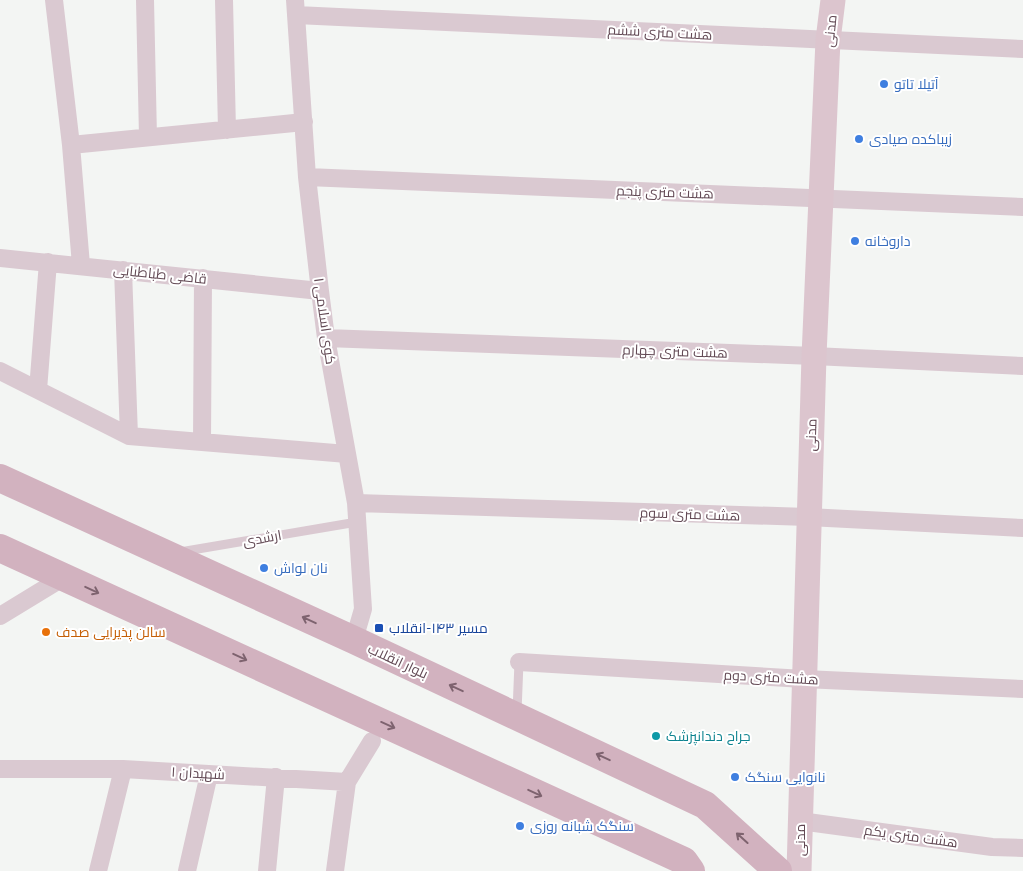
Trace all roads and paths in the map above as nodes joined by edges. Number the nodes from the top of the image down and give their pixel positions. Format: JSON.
{"nodes":[{"id":1,"x":54,"y":0,"type":"edge"},
{"id":2,"x":145,"y":0,"type":"edge"},
{"id":3,"x":224,"y":0,"type":"edge"},
{"id":4,"x":833,"y":0,"type":"edge"},
{"id":5,"x":296,"y":7,"type":"edge"},
{"id":6,"x":828,"y":40,"type":"junction"},
{"id":7,"x":1023,"y":49,"type":"edge"},
{"id":8,"x":304,"y":122,"type":"junction"},
{"id":9,"x":227,"y":130,"type":"junction"},
{"id":10,"x":148,"y":137,"type":"junction"},
{"id":11,"x":71,"y":145,"type":"junction"},
{"id":12,"x":308,"y":177,"type":"junction"},
{"id":13,"x":820,"y":198,"type":"junction"},
{"id":14,"x":1023,"y":207,"type":"edge"},
{"id":15,"x":0,"y":258,"type":"edge"},
{"id":16,"x":48,"y":262,"type":"junction"},
{"id":17,"x":82,"y":265,"type":"junction"},
{"id":18,"x":123,"y":270,"type":"junction"},
{"id":19,"x":203,"y":278,"type":"junction"},
{"id":20,"x":320,"y":290,"type":"junction"},
{"id":21,"x":326,"y":338,"type":"junction"},
{"id":22,"x":814,"y":356,"type":"junction"},
{"id":23,"x":1023,"y":366,"type":"edge"},
{"id":24,"x":0,"y":370,"type":"edge"},
{"id":25,"x":38,"y":390,"type":"junction"},
{"id":26,"x":129,"y":436,"type":"junction"},
{"id":27,"x":202,"y":442,"type":"junction"},
{"id":28,"x":347,"y":454,"type":"junction"},
{"id":29,"x":0,"y":478,"type":"edge"},
{"id":30,"x":356,"y":503,"type":"junction"},
{"id":31,"x":808,"y":517,"type":"junction"},
{"id":32,"x":357,"y":522,"type":"junction"},
{"id":33,"x":1023,"y":528,"type":"edge"},
{"id":34,"x":0,"y":548,"type":"edge"},
{"id":35,"x":167,"y":555,"type":"junction"},
{"id":36,"x":64,"y":577,"type":"junction"},
{"id":37,"x":0,"y":616,"type":"edge"},
{"id":38,"x":354,"y":640,"type":"junction"},
{"id":39,"x":519,"y":662,"type":"joint"},
{"id":40,"x":804,"y":679,"type":"junction"},
{"id":41,"x":1023,"y":689,"type":"edge"},
{"id":42,"x":517,"y":716,"type":"junction"},
{"id":43,"x":372,"y":741,"type":"dead end"},
{"id":44,"x":0,"y":768,"type":"edge"},
{"id":45,"x":123,"y":769,"type":"junction"},
{"id":46,"x":209,"y":774,"type":"junction"},
{"id":47,"x":276,"y":778,"type":"junction"},
{"id":48,"x":347,"y":782,"type":"junction"},
{"id":49,"x":800,"y":821,"type":"junction"},
{"id":50,"x":1023,"y":848,"type":"edge"},
{"id":51,"x":98,"y":871,"type":"edge"},
{"id":52,"x":187,"y":871,"type":"edge"},
{"id":53,"x":267,"y":871,"type":"edge"},
{"id":54,"x":336,"y":871,"type":"edge"},
{"id":55,"x":691,"y":871,"type":"edge"},
{"id":56,"x":778,"y":871,"type":"edge"},
{"id":57,"x":799,"y":871,"type":"edge"}],
"edges":[{"from":1,"to":11,"type":"street"},
{"from":2,"to":10,"type":"street"},
{"from":3,"to":9,"type":"street"},
{"from":4,"to":6,"type":"main road","name":"مدنی"},
{"from":5,"to":6,"type":"street","name":"هشت متری ششم"},
{"from":5,"to":8,"type":"street","name":"کوی اسلامی ۱"},
{"from":6,"to":7,"type":"street","name":"هشت متری ششم"},
{"from":6,"to":13,"type":"main road","name":"مدنی"},
{"from":8,"to":9,"type":"street"},
{"from":8,"to":12,"type":"street","name":"کوی اسلامی ۱"},
{"from":9,"to":10,"type":"street"},
{"from":10,"to":11,"type":"street"},
{"from":11,"to":17,"type":"street"},
{"from":12,"to":13,"type":"street","name":"هشت متری پنجم"},
{"from":12,"to":20,"type":"street","name":"کوی اسلامی ۱"},
{"from":13,"to":14,"type":"street","name":"هشت متری پنجم"},
{"from":13,"to":22,"type":"main road","name":"مدنی"},
{"from":15,"to":16,"type":"street","name":"قاضی طباطبایی"},
{"from":16,"to":17,"type":"street","name":"قاضی طباطبایی"},
{"from":16,"to":25,"type":"street"},
{"from":17,"to":18,"type":"street","name":"قاضی طباطبایی"},
{"from":18,"to":19,"type":"street","name":"قاضی طباطبایی"},
{"from":18,"to":26,"type":"street"},
{"from":19,"to":20,"type":"street","name":"قاضی طباطبایی"},
{"from":19,"to":27,"type":"street"},
{"from":20,"to":21,"type":"street","name":"کوی اسلامی ۱"},
{"from":21,"to":22,"type":"street","name":"هشت متری چهارم"},
{"from":21,"to":28,"type":"street","name":"کوی اسلامی ۱"},
{"from":22,"to":23,"type":"street","name":"هشت متری چهارم"},
{"from":22,"to":31,"type":"main road","name":"مدنی"},
{"from":24,"to":25,"type":"street"},
{"from":25,"to":26,"type":"street"},
{"from":26,"to":27,"type":"street"},
{"from":27,"to":28,"type":"street"},
{"from":28,"to":30,"type":"street","name":"کوی اسلامی ۱"},
{"from":29,"to":35,"type":"main road","name":"بلوار انقلاب"},
{"from":30,"to":31,"type":"street","name":"هشت متری سوم"},
{"from":30,"to":32,"type":"street","name":"کوی اسلامی ۱"},
{"from":31,"to":33,"type":"street","name":"هشت متری سوم"},
{"from":31,"to":40,"type":"main road","name":"مدنی"},
{"from":32,"to":35,"type":"lane","name":"ارشدی"},
{"from":32,"to":38,"type":"street","name":"کوی اسلامی ۱"},
{"from":34,"to":36,"type":"main road"},
{"from":38,"to":35,"type":"main road","name":"بلوار انقلاب","one_way":true},
{"from":36,"to":37,"type":"street"},
{"from":36,"to":55,"type":"main road","one_way":true},
{"from":42,"to":38,"type":"main road","name":"بلوار انقلاب","one_way":true},
{"from":39,"to":40,"type":"street","name":"هشت متری دوم"},
{"from":39,"to":42,"type":"lane"},
{"from":40,"to":41,"type":"street","name":"هشت متری دوم"},
{"from":40,"to":49,"type":"main road","name":"مدنی"},
{"from":56,"to":42,"type":"main road","name":"بلوار انقلاب","one_way":true},
{"from":43,"to":48,"type":"street"},
{"from":44,"to":45,"type":"street","name":"شهیدان ۱"},
{"from":45,"to":46,"type":"street","name":"شهیدان ۱"},
{"from":45,"to":51,"type":"street"},
{"from":46,"to":47,"type":"street","name":"شهیدان ۱"},
{"from":46,"to":52,"type":"street"},
{"from":47,"to":48,"type":"street","name":"شهیدان ۱"},
{"from":47,"to":53,"type":"street"},
{"from":48,"to":54,"type":"street"},
{"from":49,"to":50,"type":"street","name":"هشت متری یکم"},
{"from":49,"to":57,"type":"main road","name":"مدنی"}]}
